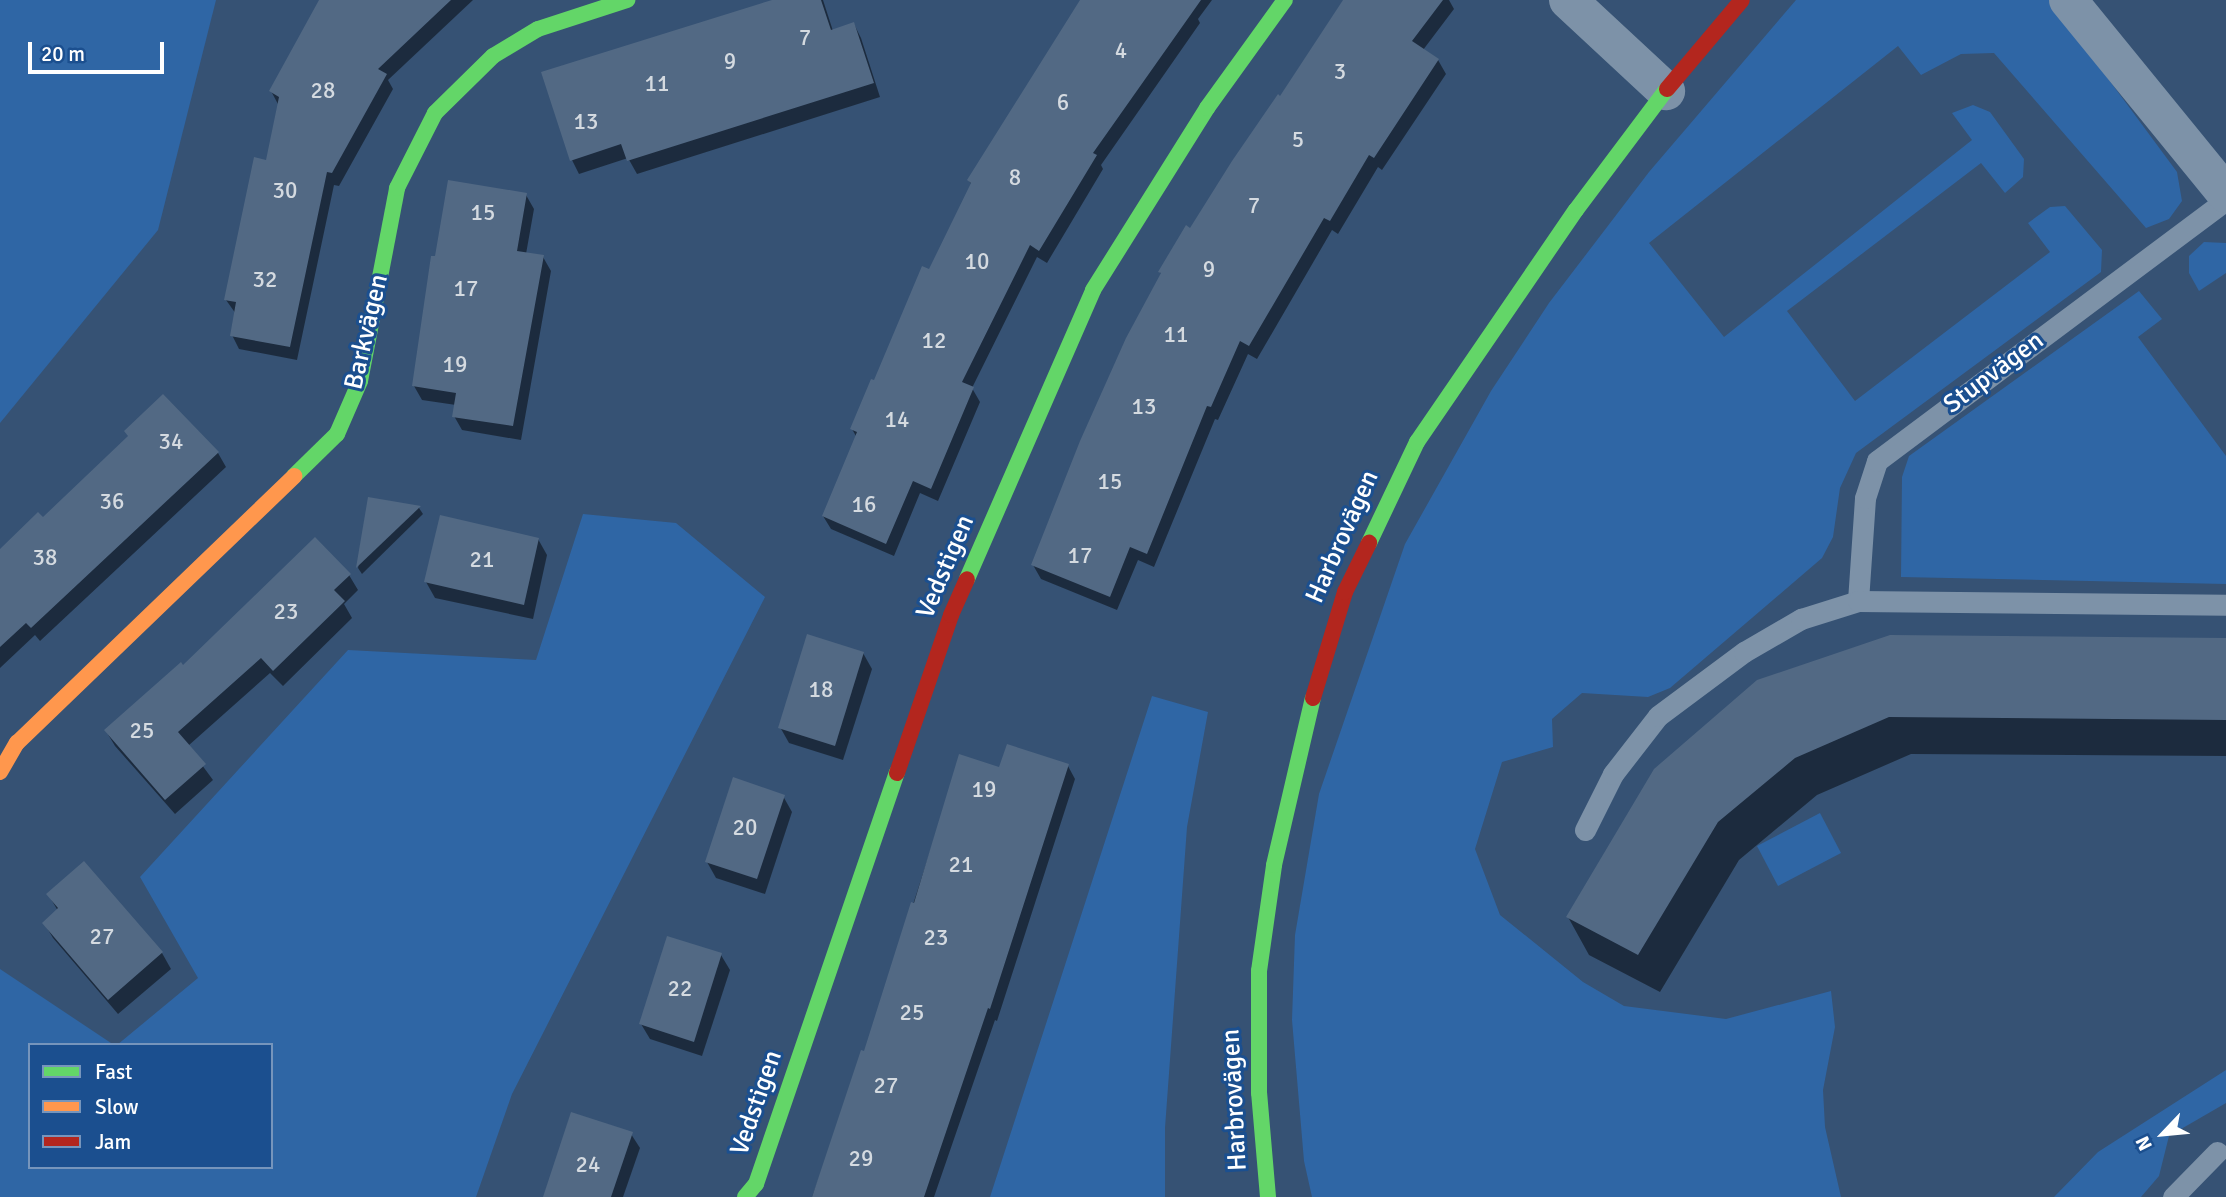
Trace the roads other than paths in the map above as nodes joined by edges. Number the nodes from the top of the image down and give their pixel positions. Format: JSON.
{"nodes":[{"id":1,"x":627,"y":0,"type":"edge"},
{"id":2,"x":1285,"y":0,"type":"edge"},
{"id":3,"x":1568,"y":0,"type":"edge"},
{"id":4,"x":1742,"y":0,"type":"edge"},
{"id":5,"x":2068,"y":0,"type":"edge"},
{"id":6,"x":1666,"y":91,"type":"junction"},
{"id":7,"x":2226,"y":194,"type":"edge"},
{"id":8,"x":2226,"y":200,"type":"edge"},
{"id":9,"x":1858,"y":601,"type":"junction"},
{"id":10,"x":2226,"y":605,"type":"edge"},
{"id":11,"x":0,"y":772,"type":"edge"},
{"id":12,"x":1585,"y":830,"type":"dead end"},
{"id":13,"x":2217,"y":1152,"type":"dead end"},
{"id":14,"x":745,"y":1197,"type":"edge"},
{"id":15,"x":1268,"y":1197,"type":"edge"},
{"id":16,"x":2173,"y":1197,"type":"edge"}],
"edges":[{"from":1,"to":11,"type":"street","name":"Barkvägen"},
{"from":2,"to":14,"type":"street","name":"Vedstigen"},
{"from":3,"to":6,"type":"street"},
{"from":4,"to":6,"type":"street","name":"Harbrovägen"},
{"from":5,"to":7,"type":"street"},
{"from":6,"to":15,"type":"street","name":"Harbrovägen"},
{"from":8,"to":9,"type":"lane","name":"Stupvägen"},
{"from":9,"to":10,"type":"lane"},
{"from":9,"to":12,"type":"lane"},
{"from":13,"to":16,"type":"lane"}]}
